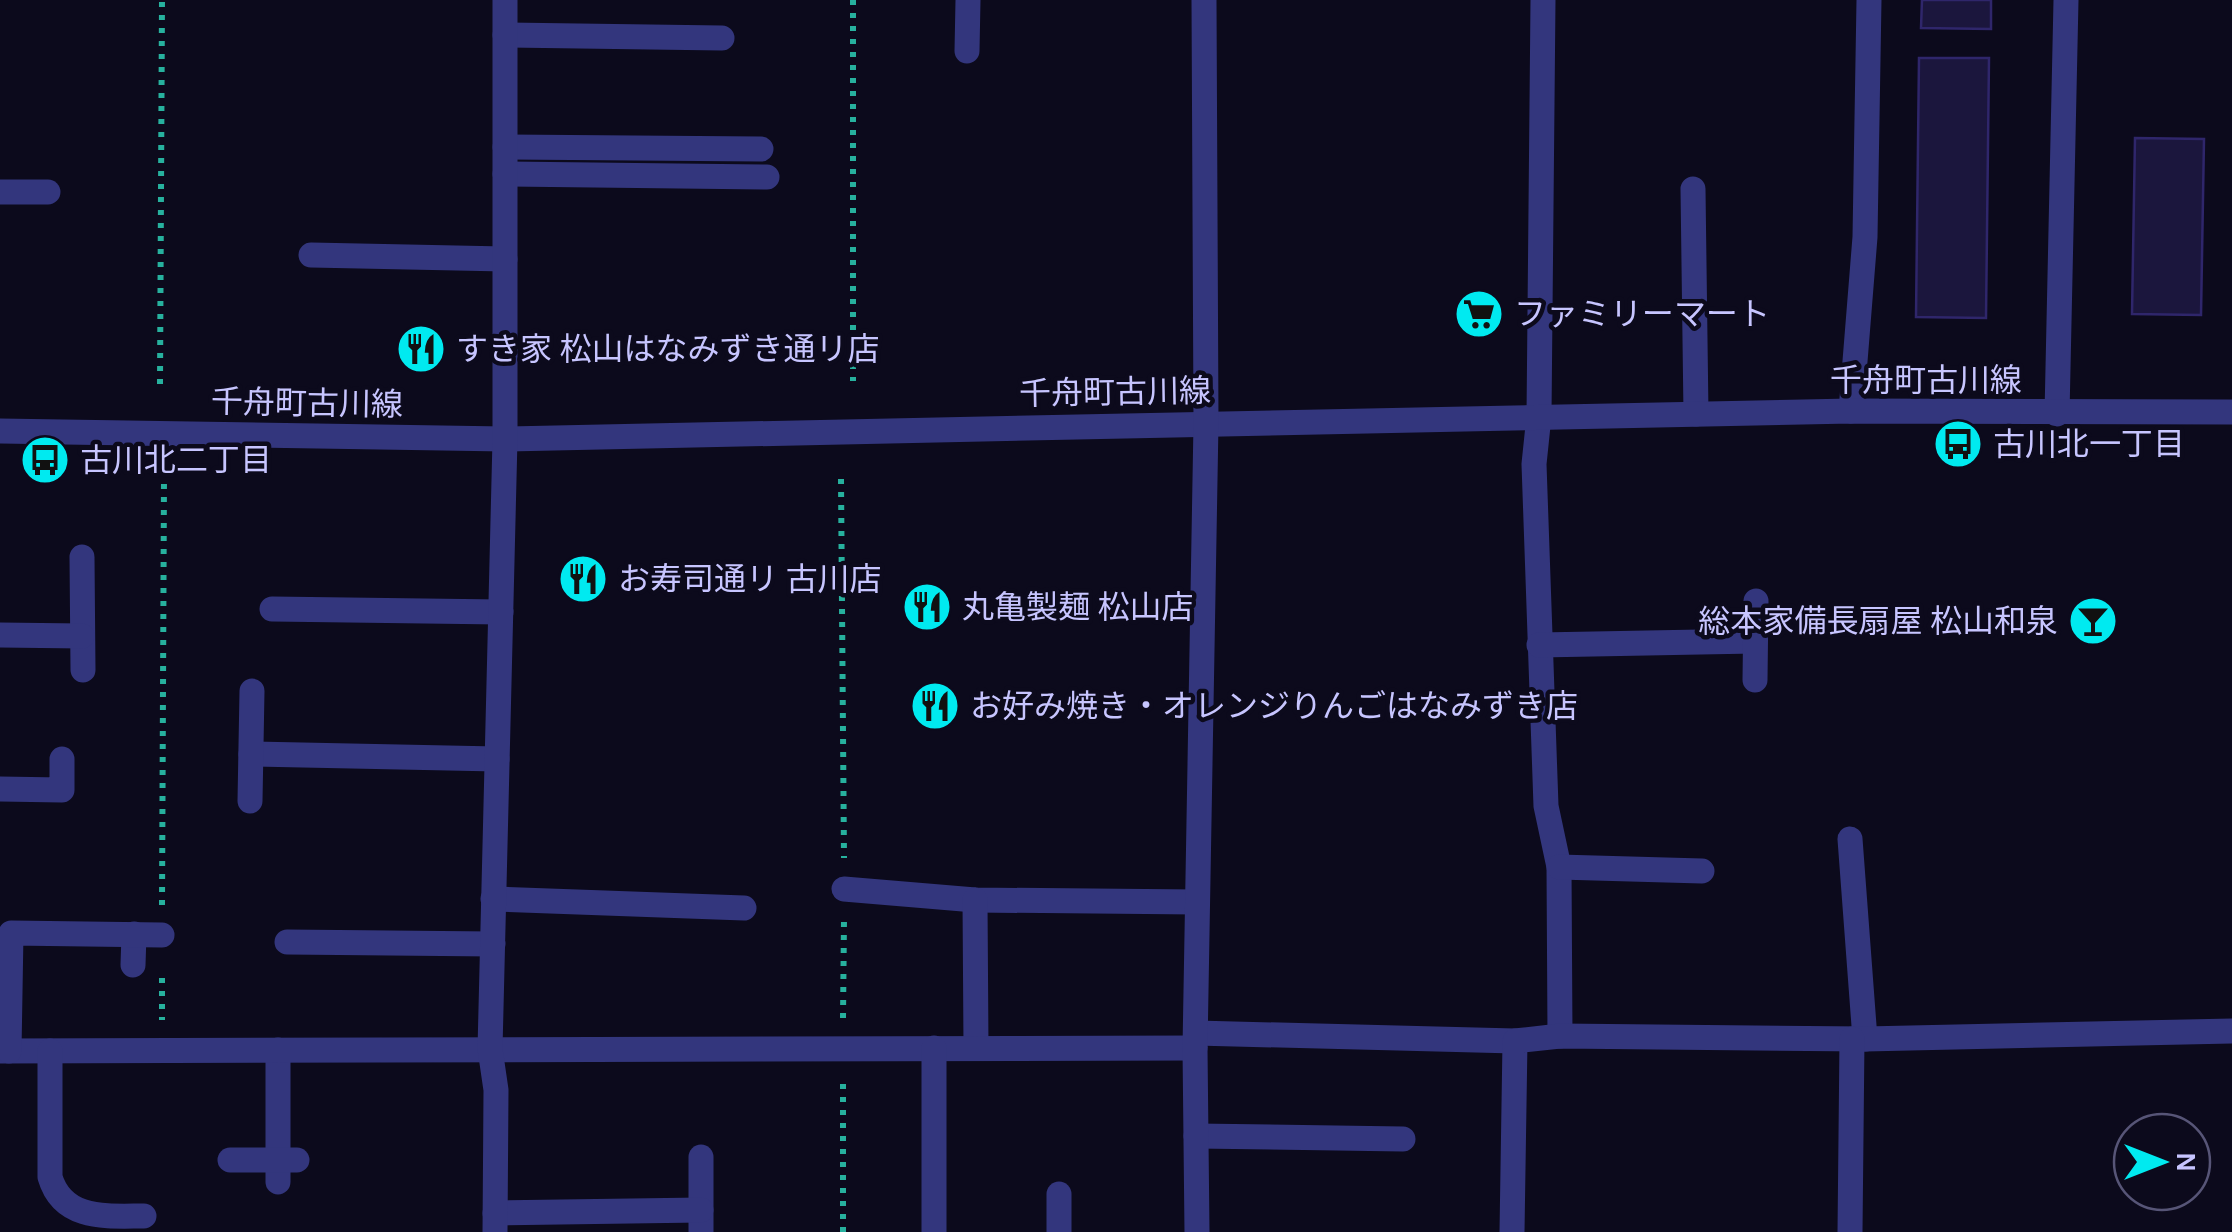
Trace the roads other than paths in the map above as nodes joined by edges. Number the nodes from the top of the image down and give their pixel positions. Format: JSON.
{"nodes":[{"id":1,"x":506,"y":0,"type":"edge"},
{"id":2,"x":968,"y":0,"type":"edge"},
{"id":3,"x":1204,"y":0,"type":"edge"},
{"id":4,"x":1543,"y":0,"type":"edge"},
{"id":5,"x":1869,"y":0,"type":"edge"},
{"id":6,"x":2066,"y":0,"type":"edge"},
{"id":7,"x":506,"y":34,"type":"junction"},
{"id":8,"x":722,"y":38,"type":"dead end"},
{"id":9,"x":967,"y":51,"type":"dead end"},
{"id":10,"x":505,"y":147,"type":"junction"},
{"id":11,"x":760,"y":149,"type":"dead end"},
{"id":12,"x":505,"y":174,"type":"junction"},
{"id":13,"x":767,"y":178,"type":"dead end"},
{"id":14,"x":1693,"y":189,"type":"dead end"},
{"id":15,"x":0,"y":192,"type":"edge"},
{"id":16,"x":48,"y":192,"type":"dead end"},
{"id":17,"x":311,"y":255,"type":"dead end"},
{"id":18,"x":505,"y":259,"type":"junction"},
{"id":19,"x":1851,"y":411,"type":"junction"},
{"id":20,"x":2232,"y":412,"type":"edge"},
{"id":21,"x":1696,"y":414,"type":"junction"},
{"id":22,"x":2057,"y":414,"type":"junction"},
{"id":23,"x":1539,"y":416,"type":"junction"},
{"id":24,"x":1206,"y":423,"type":"junction"},
{"id":25,"x":0,"y":430,"type":"edge"},
{"id":26,"x":505,"y":438,"type":"junction"},
{"id":27,"x":82,"y":557,"type":"dead end"},
{"id":28,"x":1756,"y":600,"type":"dead end"},
{"id":29,"x":272,"y":609,"type":"dead end"},
{"id":30,"x":501,"y":612,"type":"junction"},
{"id":31,"x":0,"y":635,"type":"edge"},
{"id":32,"x":82,"y":636,"type":"junction"},
{"id":33,"x":1755,"y":642,"type":"junction"},
{"id":34,"x":1539,"y":645,"type":"junction"},
{"id":35,"x":83,"y":670,"type":"dead end"},
{"id":36,"x":1755,"y":680,"type":"dead end"},
{"id":37,"x":252,"y":691,"type":"dead end"},
{"id":38,"x":251,"y":754,"type":"junction"},
{"id":39,"x":62,"y":758,"type":"dead end"},
{"id":40,"x":497,"y":759,"type":"junction"},
{"id":41,"x":0,"y":789,"type":"edge"},
{"id":42,"x":250,"y":801,"type":"dead end"},
{"id":43,"x":1850,"y":839,"type":"dead end"},
{"id":44,"x":1559,"y":867,"type":"junction"},
{"id":45,"x":1702,"y":871,"type":"dead end"},
{"id":46,"x":844,"y":889,"type":"dead end"},
{"id":47,"x":493,"y":899,"type":"junction"},
{"id":48,"x":975,"y":900,"type":"junction"},
{"id":49,"x":1197,"y":902,"type":"junction"},
{"id":50,"x":744,"y":908,"type":"dead end"},
{"id":51,"x":134,"y":934,"type":"junction"},
{"id":52,"x":162,"y":934,"type":"road end"},
{"id":53,"x":286,"y":942,"type":"dead end"},
{"id":54,"x":493,"y":944,"type":"junction"},
{"id":55,"x":133,"y":966,"type":"dead end"},
{"id":56,"x":2232,"y":1031,"type":"edge"},
{"id":57,"x":1560,"y":1036,"type":"junction"},
{"id":58,"x":1859,"y":1040,"type":"junction"},
{"id":59,"x":1195,"y":1041,"type":"junction"},
{"id":60,"x":1515,"y":1041,"type":"junction"},
{"id":61,"x":934,"y":1048,"type":"junction"},
{"id":62,"x":976,"y":1048,"type":"junction"},
{"id":63,"x":490,"y":1049,"type":"junction"},
{"id":64,"x":50,"y":1050,"type":"junction"},
{"id":65,"x":278,"y":1050,"type":"junction"},
{"id":66,"x":5,"y":1051,"type":"edge"},
{"id":67,"x":1196,"y":1136,"type":"junction"},
{"id":68,"x":1403,"y":1139,"type":"dead end"},
{"id":69,"x":701,"y":1156,"type":"dead end"},
{"id":70,"x":230,"y":1160,"type":"dead end"},
{"id":71,"x":1058,"y":1194,"type":"dead end"},
{"id":72,"x":144,"y":1216,"type":"dead end"},
{"id":73,"x":701,"y":1221,"type":"edge"},
{"id":74,"x":495,"y":1222,"type":"edge"},
{"id":75,"x":934,"y":1232,"type":"edge"},
{"id":76,"x":1058,"y":1232,"type":"edge"},
{"id":77,"x":1197,"y":1232,"type":"edge"},
{"id":78,"x":1512,"y":1232,"type":"edge"},
{"id":79,"x":1850,"y":1232,"type":"edge"}],
"edges":[{"from":1,"to":7,"type":"street"},
{"from":2,"to":9,"type":"street"},
{"from":3,"to":24,"type":"street"},
{"from":4,"to":23,"type":"street"},
{"from":5,"to":19,"type":"street"},
{"from":6,"to":22,"type":"street"},
{"from":7,"to":8,"type":"street"},
{"from":7,"to":10,"type":"street"},
{"from":10,"to":11,"type":"street"},
{"from":10,"to":12,"type":"street"},
{"from":12,"to":13,"type":"street"},
{"from":12,"to":18,"type":"street"},
{"from":14,"to":21,"type":"street"},
{"from":15,"to":16,"type":"street"},
{"from":17,"to":18,"type":"street"},
{"from":18,"to":26,"type":"street"},
{"from":19,"to":21,"type":"street","name":"千舟町古川線"},
{"from":19,"to":22,"type":"street","name":"千舟町古川線"},
{"from":20,"to":22,"type":"street","name":"千舟町古川線"},
{"from":21,"to":23,"type":"street","name":"千舟町古川線"},
{"from":23,"to":24,"type":"street","name":"千舟町古川線"},
{"from":23,"to":34,"type":"street"},
{"from":24,"to":26,"type":"street","name":"千舟町古川線"},
{"from":24,"to":49,"type":"street"},
{"from":25,"to":26,"type":"street","name":"千舟町古川線"},
{"from":26,"to":30,"type":"street"},
{"from":27,"to":32,"type":"street"},
{"from":28,"to":33,"type":"street"},
{"from":29,"to":30,"type":"street"},
{"from":30,"to":40,"type":"street"},
{"from":31,"to":32,"type":"street"},
{"from":32,"to":35,"type":"street"},
{"from":33,"to":34,"type":"street"},
{"from":33,"to":36,"type":"street"},
{"from":34,"to":44,"type":"street"},
{"from":37,"to":38,"type":"street"},
{"from":38,"to":40,"type":"street"},
{"from":38,"to":42,"type":"street"},
{"from":39,"to":41,"type":"street"},
{"from":40,"to":47,"type":"street"},
{"from":43,"to":58,"type":"street"},
{"from":44,"to":45,"type":"street"},
{"from":44,"to":57,"type":"street"},
{"from":46,"to":48,"type":"street"},
{"from":47,"to":50,"type":"street"},
{"from":47,"to":54,"type":"street"},
{"from":48,"to":49,"type":"street"},
{"from":48,"to":62,"type":"street"},
{"from":49,"to":59,"type":"street"},
{"from":51,"to":52,"type":"street"},
{"from":51,"to":55,"type":"street"},
{"from":51,"to":66,"type":"street"},
{"from":53,"to":54,"type":"street"},
{"from":54,"to":63,"type":"street"},
{"from":56,"to":58,"type":"street"},
{"from":57,"to":58,"type":"street"},
{"from":57,"to":60,"type":"street"},
{"from":58,"to":79,"type":"street"},
{"from":59,"to":60,"type":"street"},
{"from":59,"to":62,"type":"street"},
{"from":59,"to":67,"type":"street"},
{"from":60,"to":78,"type":"street"},
{"from":61,"to":62,"type":"street"},
{"from":61,"to":63,"type":"street"},
{"from":61,"to":75,"type":"street"},
{"from":63,"to":65,"type":"street"},
{"from":63,"to":74,"type":"street"},
{"from":64,"to":65,"type":"street"},
{"from":64,"to":66,"type":"street"},
{"from":64,"to":72,"type":"street"},
{"from":65,"to":70,"type":"street"},
{"from":67,"to":68,"type":"street"},
{"from":67,"to":77,"type":"street"},
{"from":69,"to":73,"type":"street"},
{"from":71,"to":76,"type":"street"},
{"from":73,"to":74,"type":"street"}]}
